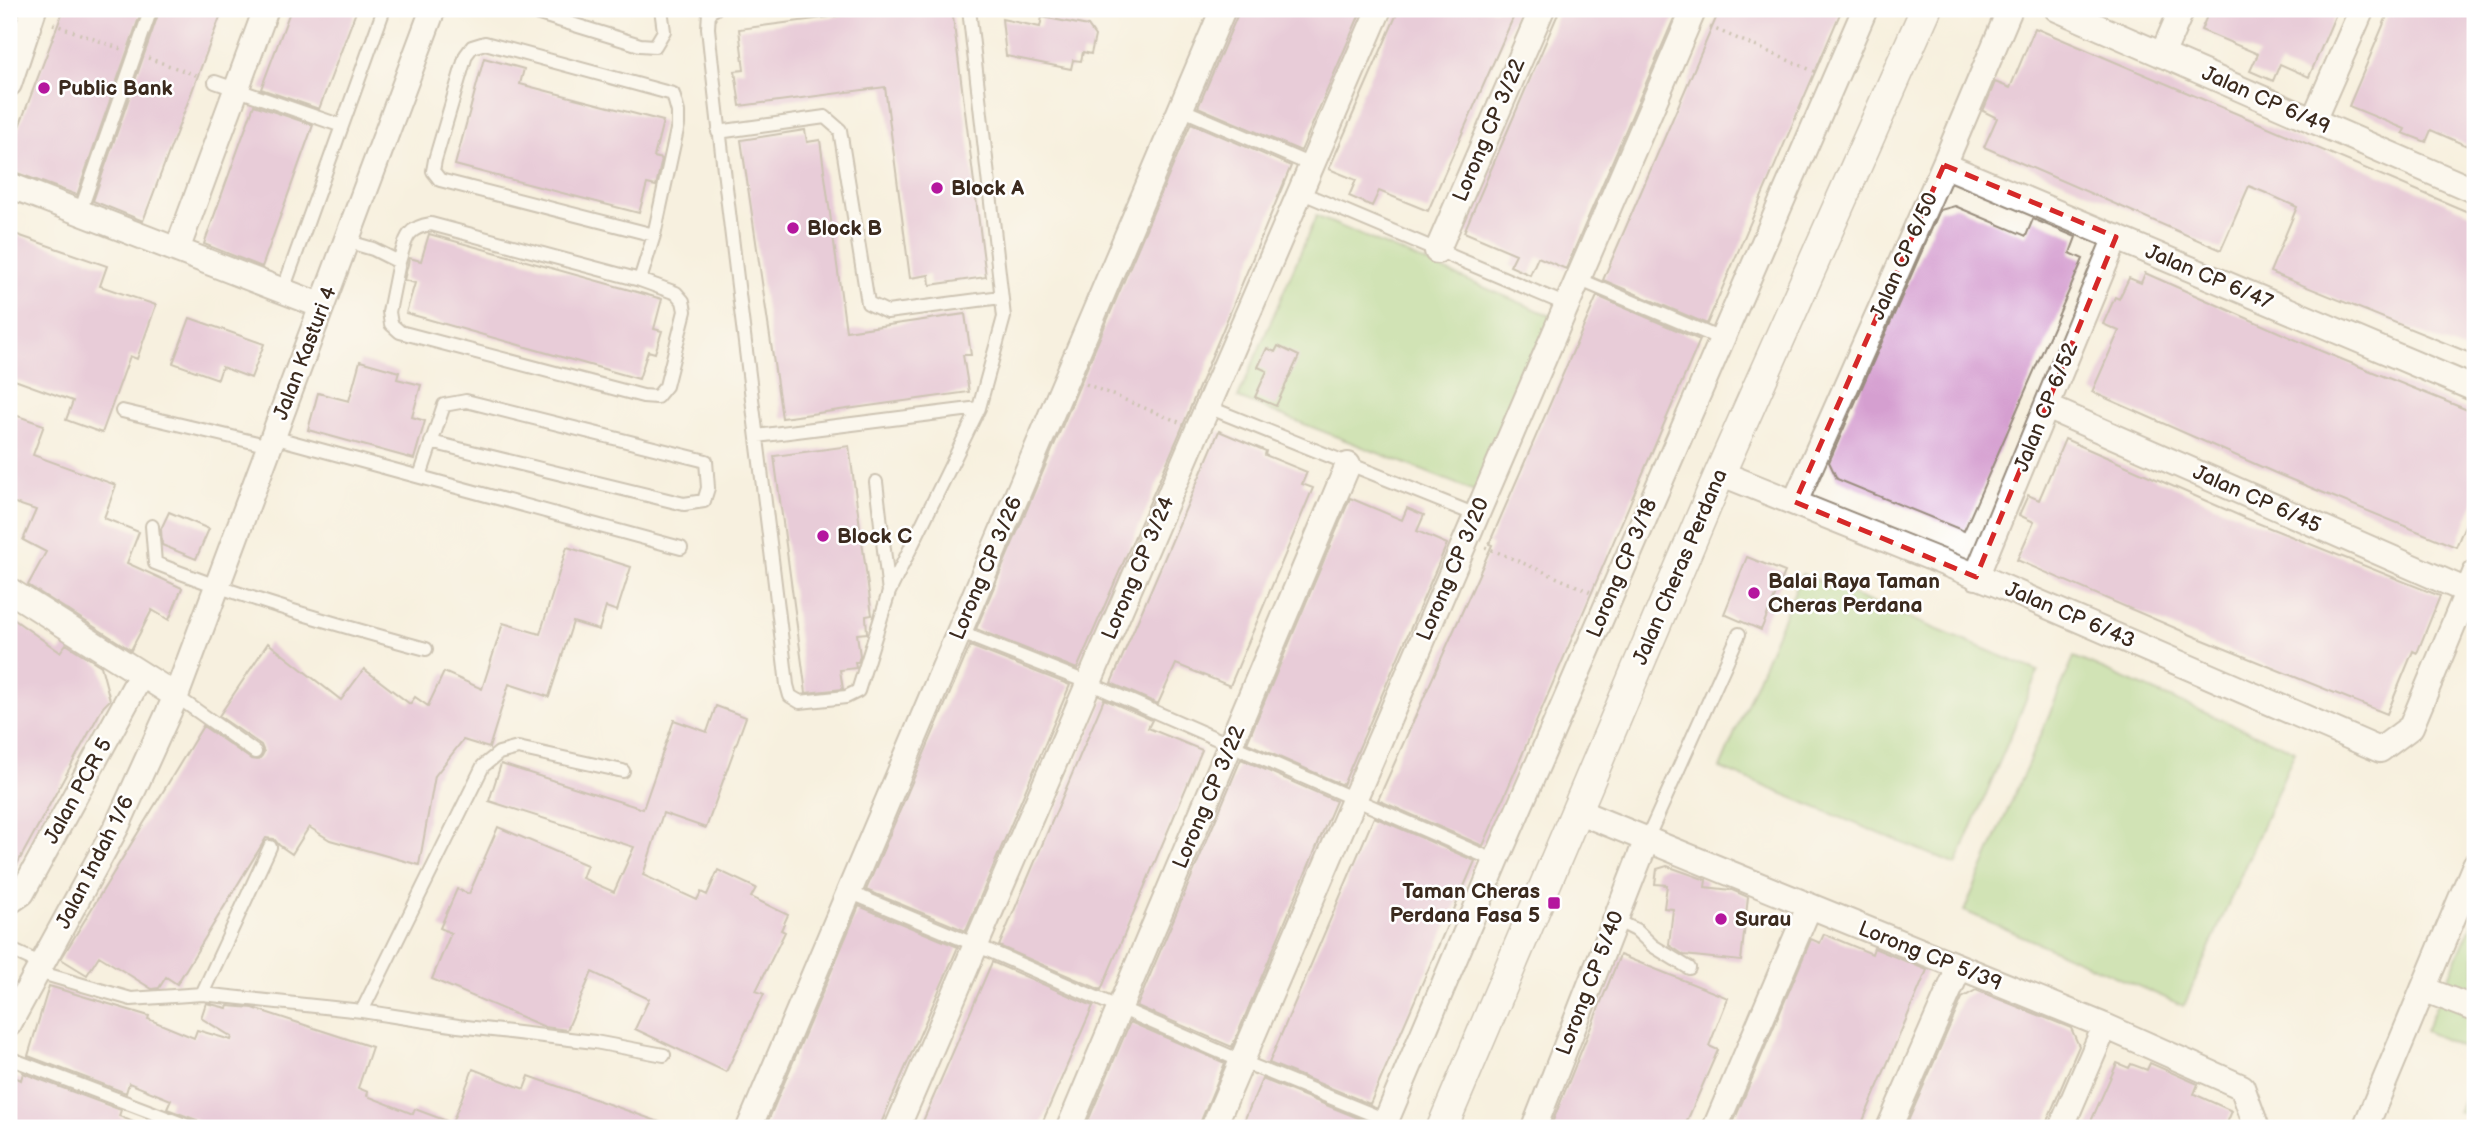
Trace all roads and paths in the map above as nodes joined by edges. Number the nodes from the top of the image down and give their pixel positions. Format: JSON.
{"nodes":[{"id":1,"x":151,"y":9,"type":"edge"},
{"id":2,"x":265,"y":9,"type":"edge"},
{"id":3,"x":384,"y":9,"type":"edge"},
{"id":4,"x":433,"y":9,"type":"edge"},
{"id":5,"x":523,"y":9,"type":"edge"},
{"id":6,"x":661,"y":9,"type":"edge"},
{"id":7,"x":715,"y":9,"type":"edge"},
{"id":8,"x":968,"y":9,"type":"edge"},
{"id":9,"x":1223,"y":9,"type":"edge"},
{"id":10,"x":1379,"y":9,"type":"edge"},
{"id":11,"x":1542,"y":9,"type":"edge"},
{"id":12,"x":1865,"y":9,"type":"edge"},
{"id":13,"x":1926,"y":9,"type":"edge"},
{"id":14,"x":2010,"y":9,"type":"edge"},
{"id":15,"x":2057,"y":9,"type":"edge"},
{"id":16,"x":2182,"y":9,"type":"edge"},
{"id":17,"x":2362,"y":9,"type":"edge"},
{"id":18,"x":32,"y":13,"type":"edge"},
{"id":19,"x":1692,"y":14,"type":"edge"},
{"id":20,"x":135,"y":54,"type":"junction"},
{"id":21,"x":2162,"y":55,"type":"junction"},
{"id":22,"x":1834,"y":80,"type":"junction"},
{"id":23,"x":9,"y":84,"type":"edge"},
{"id":24,"x":226,"y":85,"type":"junction"},
{"id":25,"x":1181,"y":109,"type":"junction"},
{"id":26,"x":2313,"y":121,"type":"junction"},
{"id":27,"x":342,"y":126,"type":"junction"},
{"id":28,"x":719,"y":132,"type":"junction"},
{"id":29,"x":1311,"y":165,"type":"junction"},
{"id":30,"x":1944,"y":165,"type":"junction"},
{"id":31,"x":9,"y":185,"type":"edge"},
{"id":32,"x":2475,"y":191,"type":"edge"},
{"id":33,"x":1300,"y":192,"type":"junction"},
{"id":34,"x":79,"y":212,"type":"junction"},
{"id":35,"x":654,"y":235,"type":"junction"},
{"id":36,"x":2116,"y":237,"type":"junction"},
{"id":37,"x":346,"y":241,"type":"junction"},
{"id":38,"x":177,"y":250,"type":"junction"},
{"id":39,"x":1437,"y":251,"type":"junction"},
{"id":40,"x":399,"y":262,"type":"junction"},
{"id":41,"x":1578,"y":279,"type":"junction"},
{"id":42,"x":640,"y":280,"type":"junction"},
{"id":43,"x":283,"y":290,"type":"junction"},
{"id":44,"x":1002,"y":297,"type":"junction"},
{"id":45,"x":1567,"y":305,"type":"junction"},
{"id":46,"x":322,"y":306,"type":"junction"},
{"id":47,"x":1721,"y":339,"type":"junction"},
{"id":48,"x":1068,"y":376,"type":"junction"},
{"id":49,"x":2475,"y":389,"type":"edge"},
{"id":50,"x":1208,"y":407,"type":"junction"},
{"id":51,"x":2046,"y":407,"type":"junction"},
{"id":52,"x":979,"y":408,"type":"junction"},
{"id":53,"x":122,"y":411,"type":"dead end"},
{"id":54,"x":1197,"y":430,"type":"junction"},
{"id":55,"x":757,"y":436,"type":"junction"},
{"id":56,"x":271,"y":441,"type":"junction"},
{"id":57,"x":431,"y":442,"type":"junction"},
{"id":58,"x":1348,"y":465,"type":"junction"},
{"id":59,"x":1720,"y":473,"type":"junction"},
{"id":60,"x":420,"y":476,"type":"junction"},
{"id":61,"x":876,"y":482,"type":"dead end"},
{"id":62,"x":1795,"y":502,"type":"junction"},
{"id":63,"x":1476,"y":516,"type":"junction"},
{"id":64,"x":152,"y":526,"type":"dead end"},
{"id":65,"x":1466,"y":539,"type":"junction"},
{"id":66,"x":681,"y":548,"type":"dead end"},
{"id":67,"x":1976,"y":577,"type":"junction"},
{"id":68,"x":2471,"y":582,"type":"edge"},
{"id":69,"x":216,"y":588,"type":"junction"},
{"id":70,"x":9,"y":590,"type":"edge"},
{"id":71,"x":889,"y":592,"type":"junction"},
{"id":72,"x":1609,"y":599,"type":"junction"},
{"id":73,"x":959,"y":632,"type":"junction"},
{"id":74,"x":1739,"y":634,"type":"dead end"},
{"id":75,"x":426,"y":649,"type":"dead end"},
{"id":76,"x":141,"y":674,"type":"junction"},
{"id":77,"x":1089,"y":683,"type":"junction"},
{"id":78,"x":176,"y":696,"type":"junction"},
{"id":79,"x":1230,"y":746,"type":"junction"},
{"id":80,"x":255,"y":752,"type":"dead end"},
{"id":81,"x":623,"y":771,"type":"dead end"},
{"id":82,"x":1354,"y":798,"type":"junction"},
{"id":83,"x":1577,"y":811,"type":"junction"},
{"id":84,"x":1647,"y":839,"type":"junction"},
{"id":85,"x":270,"y":847,"type":"dead end"},
{"id":86,"x":1496,"y":860,"type":"junction"},
{"id":87,"x":2475,"y":865,"type":"edge"},
{"id":88,"x":849,"y":892,"type":"junction"},
{"id":89,"x":9,"y":902,"type":"edge"},
{"id":90,"x":1810,"y":907,"type":"junction"},
{"id":91,"x":1614,"y":919,"type":"junction"},
{"id":92,"x":976,"y":945,"type":"junction"},
{"id":93,"x":9,"y":949,"type":"edge"},
{"id":94,"x":39,"y":968,"type":"junction"},
{"id":95,"x":1689,"y":968,"type":"dead end"},
{"id":96,"x":1959,"y":968,"type":"junction"},
{"id":97,"x":2423,"y":989,"type":"junction"},
{"id":98,"x":202,"y":994,"type":"junction"},
{"id":99,"x":2472,"y":1001,"type":"edge"},
{"id":100,"x":1119,"y":1008,"type":"junction"},
{"id":101,"x":362,"y":1010,"type":"junction"},
{"id":102,"x":9,"y":1024,"type":"edge"},
{"id":103,"x":2105,"y":1026,"type":"junction"},
{"id":104,"x":664,"y":1055,"type":"dead end"},
{"id":105,"x":9,"y":1058,"type":"edge"},
{"id":106,"x":1241,"y":1061,"type":"junction"},
{"id":107,"x":1385,"y":1124,"type":"edge"},
{"id":108,"x":193,"y":1128,"type":"edge"},
{"id":109,"x":749,"y":1128,"type":"edge"},
{"id":110,"x":897,"y":1128,"type":"edge"},
{"id":111,"x":1069,"y":1128,"type":"edge"},
{"id":112,"x":1213,"y":1128,"type":"edge"},
{"id":113,"x":1442,"y":1128,"type":"edge"},
{"id":114,"x":1534,"y":1128,"type":"edge"},
{"id":115,"x":1715,"y":1128,"type":"edge"},
{"id":116,"x":1889,"y":1128,"type":"edge"},
{"id":117,"x":2061,"y":1128,"type":"edge"},
{"id":118,"x":2257,"y":1128,"type":"edge"},
{"id":119,"x":2365,"y":1128,"type":"edge"}],
"edges":[{"from":1,"to":20,"type":"lane"},
{"from":2,"to":24,"type":"street"},
{"from":3,"to":27,"type":"lane"},
{"from":4,"to":37,"type":"street","name":"Jalan Kasturi 4"},
{"from":5,"to":6,"type":"lane"},
{"from":7,"to":28,"type":"lane"},
{"from":8,"to":44,"type":"lane"},
{"from":9,"to":25,"type":"street","name":"Lorong CP 3/26"},
{"from":10,"to":29,"type":"street","name":"Lorong CP 3/24"},
{"from":11,"to":39,"type":"street","name":"Lorong CP 3/22"},
{"from":12,"to":22,"type":"street","name":"Lorong CP 3/18"},
{"from":13,"to":59,"type":"street","name":"Jalan Cheras Perdana"},
{"from":14,"to":30,"type":"street","name":"Jalan CP 6/50"},
{"from":15,"to":21,"type":"street","name":"Jalan CP 6/49"},
{"from":16,"to":21,"type":"street"},
{"from":17,"to":26,"type":"street"},
{"from":18,"to":20,"type":"path"},
{"from":18,"to":23,"type":"street"},
{"from":19,"to":22,"type":"path"},
{"from":19,"to":41,"type":"street","name":"Lorong CP 3/20"},
{"from":20,"to":24,"type":"path"},
{"from":20,"to":34,"type":"lane"},
{"from":21,"to":26,"type":"street","name":"Jalan CP 6/49"},
{"from":22,"to":47,"type":"street","name":"Lorong CP 3/18"},
{"from":24,"to":27,"type":"lane"},
{"from":24,"to":38,"type":"street"},
{"from":25,"to":29,"type":"lane"},
{"from":25,"to":48,"type":"street","name":"Lorong CP 3/26"},
{"from":26,"to":32,"type":"street","name":"Jalan CP 6/49"},
{"from":27,"to":43,"type":"lane"},
{"from":28,"to":44,"type":"lane"},
{"from":28,"to":55,"type":"lane"},
{"from":29,"to":33,"type":"street","name":"Lorong CP 3/24"},
{"from":30,"to":36,"type":"street","name":"Jalan CP 6/47"},
{"from":30,"to":62,"type":"street","name":"Jalan CP 6/50"},
{"from":31,"to":34,"type":"street"},
{"from":33,"to":39,"type":"lane"},
{"from":33,"to":50,"type":"street","name":"Lorong CP 3/24"},
{"from":34,"to":38,"type":"street"},
{"from":35,"to":35,"type":"lane"},
{"from":35,"to":42,"type":"lane"},
{"from":36,"to":49,"type":"street","name":"Jalan CP 6/47"},
{"from":36,"to":51,"type":"street","name":"Jalan CP 6/52"},
{"from":37,"to":40,"type":"lane"},
{"from":37,"to":46,"type":"street","name":"Jalan Kasturi 4"},
{"from":38,"to":43,"type":"street"},
{"from":39,"to":45,"type":"lane"},
{"from":40,"to":42,"type":"lane"},
{"from":40,"to":42,"type":"lane"},
{"from":41,"to":45,"type":"street","name":"Lorong CP 3/20"},
{"from":41,"to":47,"type":"lane"},
{"from":43,"to":46,"type":"street"},
{"from":44,"to":52,"type":"lane"},
{"from":45,"to":63,"type":"street","name":"Lorong CP 3/20"},
{"from":46,"to":56,"type":"street","name":"Jalan Kasturi 4"},
{"from":47,"to":72,"type":"street","name":"Lorong CP 3/18"},
{"from":48,"to":54,"type":"path"},
{"from":48,"to":73,"type":"street","name":"Lorong CP 3/26"},
{"from":50,"to":54,"type":"street","name":"Lorong CP 3/24"},
{"from":50,"to":58,"type":"lane"},
{"from":51,"to":67,"type":"street","name":"Jalan CP 6/52"},
{"from":51,"to":68,"type":"street","name":"Jalan CP 6/45"},
{"from":52,"to":55,"type":"lane"},
{"from":52,"to":71,"type":"lane"},
{"from":53,"to":56,"type":"lane"},
{"from":54,"to":77,"type":"street","name":"Lorong CP 3/24"},
{"from":55,"to":71,"type":"lane"},
{"from":56,"to":60,"type":"lane"},
{"from":56,"to":69,"type":"street","name":"Jalan Kasturi 4"},
{"from":57,"to":57,"type":"lane"},
{"from":57,"to":60,"type":"lane"},
{"from":58,"to":63,"type":"lane"},
{"from":58,"to":79,"type":"street","name":"Lorong CP 3/22"},
{"from":59,"to":62,"type":"street","name":"Jalan CP 6/43"},
{"from":59,"to":83,"type":"street","name":"Jalan Cheras Perdana"},
{"from":60,"to":66,"type":"lane"},
{"from":61,"to":71,"type":"lane"},
{"from":62,"to":67,"type":"street","name":"Jalan CP 6/43"},
{"from":63,"to":65,"type":"street","name":"Lorong CP 3/20"},
{"from":64,"to":69,"type":"lane"},
{"from":65,"to":72,"type":"path"},
{"from":65,"to":82,"type":"street","name":"Lorong CP 3/20"},
{"from":67,"to":68,"type":"street","name":"Jalan CP 6/43"},
{"from":69,"to":75,"type":"lane"},
{"from":69,"to":78,"type":"street","name":"Jalan Kasturi 4"},
{"from":70,"to":76,"type":"street"},
{"from":72,"to":86,"type":"street","name":"Lorong CP 3/18"},
{"from":73,"to":77,"type":"lane"},
{"from":73,"to":88,"type":"street","name":"Lorong CP 3/26"},
{"from":74,"to":84,"type":"lane"},
{"from":76,"to":78,"type":"street"},
{"from":76,"to":89,"type":"street","name":"Jalan PCR 5"},
{"from":77,"to":79,"type":"lane"},
{"from":77,"to":92,"type":"street","name":"Lorong CP 3/24"},
{"from":78,"to":80,"type":"lane"},
{"from":78,"to":94,"type":"street","name":"Jalan Indah 1/6"},
{"from":79,"to":82,"type":"lane"},
{"from":79,"to":100,"type":"street","name":"Lorong CP 3/22"},
{"from":81,"to":101,"type":"lane"},
{"from":82,"to":86,"type":"lane"},
{"from":82,"to":106,"type":"street","name":"Lorong CP 3/20"},
{"from":83,"to":84,"type":"street","name":"Lorong CP 5/39"},
{"from":83,"to":113,"type":"street","name":"Jalan Cheras Perdana"},
{"from":84,"to":90,"type":"street","name":"Lorong CP 5/39"},
{"from":84,"to":91,"type":"street","name":"Lorong CP 5/40"},
{"from":85,"to":98,"type":"lane"},
{"from":86,"to":107,"type":"street","name":"Lorong CP 3/18"},
{"from":87,"to":97,"type":"street"},
{"from":88,"to":92,"type":"lane"},
{"from":88,"to":109,"type":"street","name":"Lorong CP 3/26"},
{"from":90,"to":96,"type":"street","name":"Lorong CP 5/39"},
{"from":90,"to":115,"type":"street"},
{"from":91,"to":95,"type":"lane"},
{"from":91,"to":114,"type":"street","name":"Lorong CP 5/40"},
{"from":92,"to":100,"type":"lane"},
{"from":92,"to":110,"type":"street","name":"Lorong CP 3/24"},
{"from":93,"to":94,"type":"lane"},
{"from":94,"to":98,"type":"lane"},
{"from":94,"to":102,"type":"street","name":"Jalan Indah 1/6"},
{"from":96,"to":103,"type":"street","name":"Lorong CP 5/39"},
{"from":96,"to":116,"type":"street"},
{"from":97,"to":99,"type":"street"},
{"from":97,"to":119,"type":"street"},
{"from":98,"to":101,"type":"lane"},
{"from":100,"to":106,"type":"lane"},
{"from":100,"to":111,"type":"street","name":"Lorong CP 3/22"},
{"from":101,"to":104,"type":"lane"},
{"from":103,"to":117,"type":"street"},
{"from":103,"to":118,"type":"street","name":"Lorong CP 5/39"},
{"from":105,"to":108,"type":"lane"},
{"from":106,"to":107,"type":"lane"},
{"from":106,"to":112,"type":"street","name":"Lorong CP 3/20"}]}
